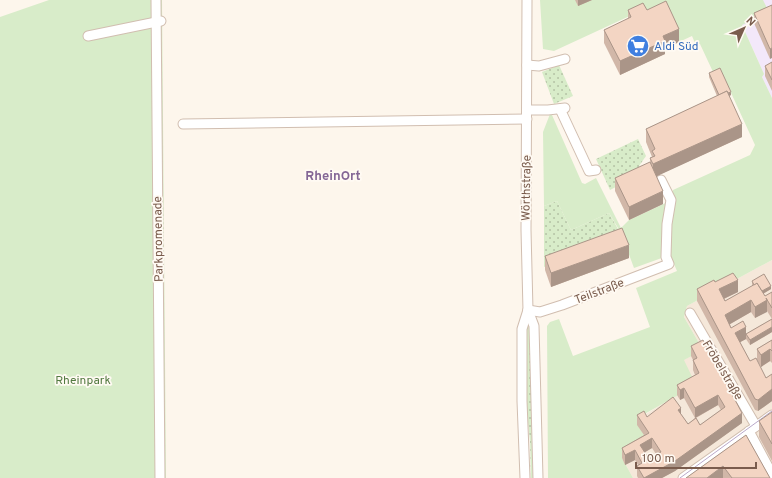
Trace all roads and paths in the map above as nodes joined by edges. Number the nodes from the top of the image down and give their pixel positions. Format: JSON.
{"nodes":[{"id":1,"x":156,"y":0,"type":"edge"},
{"id":2,"x":527,"y":0,"type":"edge"},
{"id":3,"x":159,"y":22,"type":"junction"},
{"id":4,"x":88,"y":36,"type":"dead end"},
{"id":5,"x":564,"y":59,"type":"dead end"},
{"id":6,"x":527,"y":65,"type":"junction"},
{"id":7,"x":527,"y":114,"type":"junction"},
{"id":8,"x":183,"y":124,"type":"dead end"},
{"id":9,"x":596,"y":170,"type":"dead end"},
{"id":10,"x":661,"y":180,"type":"dead end"},
{"id":11,"x":528,"y":310,"type":"junction"},
{"id":12,"x":690,"y":313,"type":"dead end"},
{"id":13,"x":772,"y":415,"type":"edge"},
{"id":14,"x":752,"y":429,"type":"junction"},
{"id":15,"x":772,"y":474,"type":"edge"},
{"id":16,"x":685,"y":476,"type":"edge"},
{"id":17,"x":160,"y":478,"type":"edge"},
{"id":18,"x":525,"y":478,"type":"edge"},
{"id":19,"x":538,"y":478,"type":"edge"},
{"id":20,"x":678,"y":478,"type":"edge"}],
"edges":[{"from":1,"to":3,"type":"street","name":"Parkpromenade"},
{"from":2,"to":6,"type":"street","name":"Wörthstraße"},
{"from":3,"to":4,"type":"street"},
{"from":3,"to":17,"type":"street","name":"Parkpromenade"},
{"from":5,"to":6,"type":"street"},
{"from":6,"to":7,"type":"street","name":"Wörthstraße"},
{"from":7,"to":8,"type":"street"},
{"from":7,"to":9,"type":"street"},
{"from":7,"to":11,"type":"street","name":"Wörthstraße"},
{"from":10,"to":11,"type":"street","name":"Teilstraße"},
{"from":11,"to":18,"type":"street","name":"Wörthstraße"},
{"from":11,"to":19,"type":"street","name":"Wörthstraße"},
{"from":12,"to":14,"type":"street","name":"Fröbelstraße"},
{"from":13,"to":14,"type":"street"},
{"from":14,"to":15,"type":"street","name":"Fröbelstraße"},
{"from":14,"to":16,"type":"street"},
{"from":16,"to":20,"type":"street"}]}
